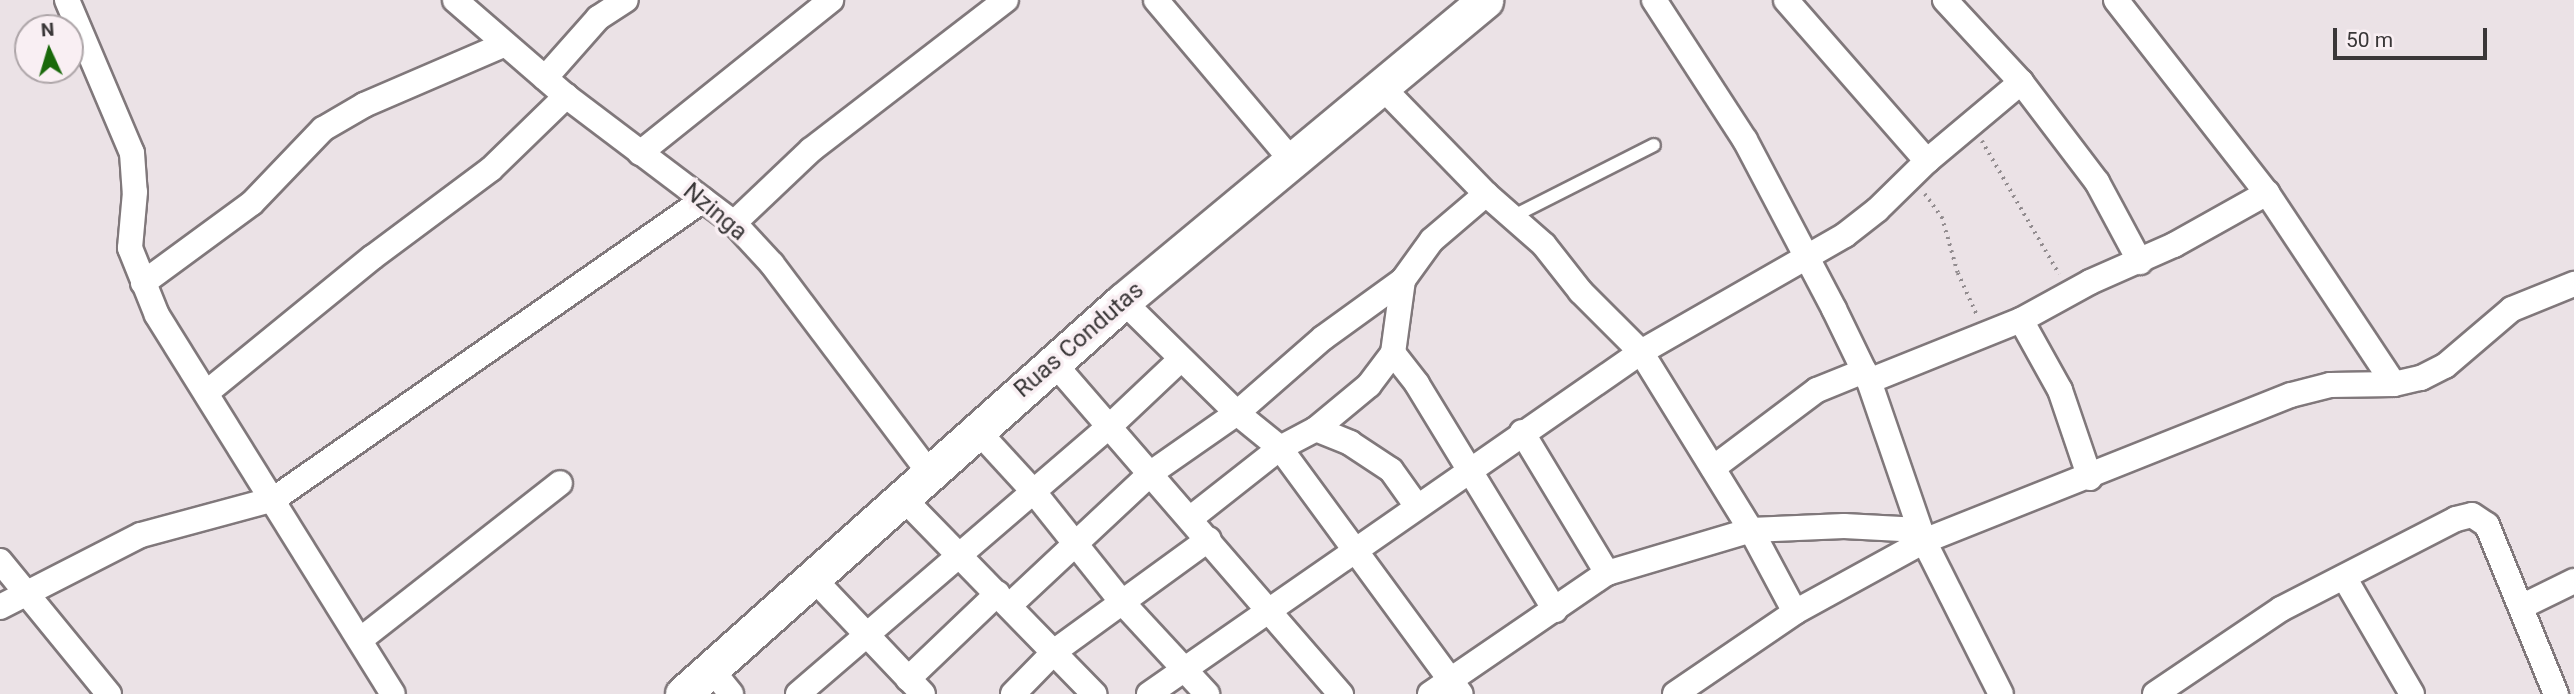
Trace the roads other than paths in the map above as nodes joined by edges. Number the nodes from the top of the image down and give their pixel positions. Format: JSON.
{"nodes":[{"id":1,"x":67,"y":0,"type":"edge"},
{"id":2,"x":455,"y":0,"type":"edge"},
{"id":3,"x":626,"y":0,"type":"edge"},
{"id":4,"x":831,"y":0,"type":"edge"},
{"id":5,"x":1006,"y":0,"type":"edge"},
{"id":6,"x":1156,"y":0,"type":"edge"},
{"id":7,"x":1485,"y":0,"type":"edge"},
{"id":8,"x":1654,"y":0,"type":"edge"},
{"id":9,"x":1786,"y":0,"type":"edge"},
{"id":10,"x":1945,"y":0,"type":"edge"},
{"id":11,"x":2116,"y":0,"type":"edge"},
{"id":12,"x":503,"y":45,"type":"junction"},
{"id":13,"x":545,"y":78,"type":"junction"},
{"id":14,"x":2021,"y":82,"type":"junction"},
{"id":15,"x":1381,"y":86,"type":"junction"},
{"id":16,"x":566,"y":96,"type":"junction"},
{"id":17,"x":1654,"y":145,"type":"dead end"},
{"id":18,"x":640,"y":153,"type":"junction"},
{"id":19,"x":1293,"y":162,"type":"junction"},
{"id":20,"x":1919,"y":168,"type":"junction"},
{"id":21,"x":2267,"y":193,"type":"junction"},
{"id":22,"x":1486,"y":194,"type":"junction"},
{"id":23,"x":703,"y":200,"type":"junction"},
{"id":24,"x":1512,"y":217,"type":"junction"},
{"id":25,"x":734,"y":223,"type":"junction"},
{"id":26,"x":1805,"y":256,"type":"junction"},
{"id":27,"x":2140,"y":262,"type":"junction"},
{"id":28,"x":1403,"y":280,"type":"junction"},
{"id":29,"x":143,"y":283,"type":"junction"},
{"id":30,"x":2574,"y":284,"type":"edge"},
{"id":31,"x":1123,"y":301,"type":"junction"},
{"id":32,"x":2021,"y":320,"type":"junction"},
{"id":33,"x":1641,"y":352,"type":"junction"},
{"id":34,"x":1393,"y":354,"type":"junction"},
{"id":35,"x":1179,"y":360,"type":"junction"},
{"id":36,"x":1054,"y":362,"type":"junction"},
{"id":37,"x":1867,"y":376,"type":"junction"},
{"id":38,"x":2394,"y":384,"type":"junction"},
{"id":39,"x":206,"y":393,"type":"junction"},
{"id":40,"x":1237,"y":413,"type":"junction"},
{"id":41,"x":1110,"y":426,"type":"junction"},
{"id":42,"x":976,"y":429,"type":"junction"},
{"id":43,"x":1316,"y":429,"type":"junction"},
{"id":44,"x":1522,"y":432,"type":"junction"},
{"id":45,"x":1280,"y":448,"type":"junction"},
{"id":46,"x":1713,"y":468,"type":"junction"},
{"id":47,"x":1466,"y":469,"type":"junction"},
{"id":48,"x":928,"y":471,"type":"junction"},
{"id":49,"x":1151,"y":473,"type":"junction"},
{"id":50,"x":2090,"y":478,"type":"junction"},
{"id":51,"x":560,"y":483,"type":"dead end"},
{"id":52,"x":1034,"y":492,"type":"junction"},
{"id":53,"x":901,"y":496,"type":"junction"},
{"id":54,"x":274,"y":499,"type":"junction"},
{"id":55,"x":1416,"y":505,"type":"junction"},
{"id":56,"x":1191,"y":518,"type":"junction"},
{"id":57,"x":1751,"y":530,"type":"junction"},
{"id":58,"x":1922,"y":535,"type":"junction"},
{"id":59,"x":1209,"y":539,"type":"junction"},
{"id":60,"x":1073,"y":541,"type":"junction"},
{"id":61,"x":1357,"y":547,"type":"junction"},
{"id":62,"x":961,"y":556,"type":"junction"},
{"id":63,"x":0,"y":561,"type":"edge"},
{"id":64,"x":1607,"y":573,"type":"junction"},
{"id":65,"x":812,"y":577,"type":"junction"},
{"id":66,"x":2344,"y":577,"type":"junction"},
{"id":67,"x":2574,"y":580,"type":"edge"},
{"id":68,"x":26,"y":593,"type":"junction"},
{"id":69,"x":1004,"y":599,"type":"junction"},
{"id":70,"x":1121,"y":601,"type":"junction"},
{"id":71,"x":2522,"y":606,"type":"junction"},
{"id":72,"x":0,"y":607,"type":"edge"},
{"id":73,"x":1270,"y":608,"type":"junction"},
{"id":74,"x":1555,"y":610,"type":"junction"},
{"id":75,"x":1795,"y":612,"type":"junction"},
{"id":76,"x":867,"y":636,"type":"junction"},
{"id":77,"x":360,"y":640,"type":"junction"},
{"id":78,"x":1055,"y":651,"type":"junction"},
{"id":79,"x":1181,"y":669,"type":"junction"},
{"id":80,"x":721,"y":681,"type":"edge"},
{"id":81,"x":912,"y":688,"type":"edge"},
{"id":82,"x":811,"y":690,"type":"edge"},
{"id":83,"x":1447,"y":690,"type":"edge"},
{"id":84,"x":109,"y":694,"type":"edge"},
{"id":85,"x":393,"y":694,"type":"edge"},
{"id":86,"x":683,"y":694,"type":"edge"},
{"id":87,"x":1013,"y":694,"type":"edge"},
{"id":88,"x":1094,"y":694,"type":"edge"},
{"id":89,"x":1149,"y":694,"type":"edge"},
{"id":90,"x":1207,"y":694,"type":"edge"},
{"id":91,"x":1341,"y":694,"type":"edge"},
{"id":92,"x":1675,"y":694,"type":"edge"},
{"id":93,"x":2001,"y":694,"type":"edge"},
{"id":94,"x":2155,"y":694,"type":"edge"},
{"id":95,"x":2412,"y":694,"type":"edge"},
{"id":96,"x":2556,"y":694,"type":"edge"}],
"edges":[{"from":1,"to":29,"type":"street"},
{"from":2,"to":12,"type":"street","name":"Nzinga"},
{"from":3,"to":13,"type":"street"},
{"from":4,"to":18,"type":"street"},
{"from":5,"to":25,"type":"street"},
{"from":6,"to":19,"type":"street"},
{"from":7,"to":15,"type":"street","name":"Ruas Condutas"},
{"from":8,"to":26,"type":"street"},
{"from":9,"to":20,"type":"street"},
{"from":10,"to":14,"type":"street"},
{"from":11,"to":21,"type":"street"},
{"from":12,"to":13,"type":"street","name":"Nzinga"},
{"from":12,"to":29,"type":"street"},
{"from":13,"to":16,"type":"street","name":"Nzinga"},
{"from":14,"to":20,"type":"street"},
{"from":14,"to":27,"type":"street"},
{"from":15,"to":19,"type":"street","name":"Ruas Condutas"},
{"from":15,"to":22,"type":"street"},
{"from":16,"to":18,"type":"street","name":"Nzinga"},
{"from":16,"to":39,"type":"street"},
{"from":17,"to":24,"type":"lane"},
{"from":18,"to":23,"type":"street","name":"Nzinga"},
{"from":19,"to":31,"type":"street","name":"Ruas Condutas"},
{"from":20,"to":26,"type":"street"},
{"from":21,"to":27,"type":"street"},
{"from":21,"to":38,"type":"street"},
{"from":22,"to":24,"type":"street"},
{"from":22,"to":28,"type":"street"},
{"from":23,"to":25,"type":"street","name":"Nzinga"},
{"from":23,"to":54,"type":"street"},
{"from":24,"to":33,"type":"street"},
{"from":25,"to":48,"type":"street","name":"Nzinga"},
{"from":26,"to":33,"type":"street"},
{"from":26,"to":37,"type":"street"},
{"from":27,"to":32,"type":"street"},
{"from":28,"to":34,"type":"street"},
{"from":28,"to":40,"type":"street"},
{"from":29,"to":39,"type":"street"},
{"from":30,"to":38,"type":"street"},
{"from":31,"to":35,"type":"street"},
{"from":31,"to":36,"type":"street","name":"Ruas Condutas"},
{"from":32,"to":37,"type":"street"},
{"from":32,"to":50,"type":"street"},
{"from":33,"to":44,"type":"street"},
{"from":33,"to":46,"type":"street"},
{"from":34,"to":43,"type":"street"},
{"from":34,"to":47,"type":"street"},
{"from":35,"to":40,"type":"street"},
{"from":35,"to":41,"type":"street"},
{"from":36,"to":41,"type":"street"},
{"from":36,"to":42,"type":"street","name":"Ruas Condutas"},
{"from":37,"to":46,"type":"street"},
{"from":37,"to":58,"type":"street"},
{"from":38,"to":50,"type":"street"},
{"from":39,"to":54,"type":"street"},
{"from":40,"to":45,"type":"street"},
{"from":40,"to":49,"type":"street"},
{"from":41,"to":49,"type":"street"},
{"from":41,"to":52,"type":"street"},
{"from":42,"to":48,"type":"street","name":"Ruas Condutas"},
{"from":42,"to":52,"type":"street"},
{"from":43,"to":45,"type":"street"},
{"from":43,"to":55,"type":"street"},
{"from":44,"to":47,"type":"street"},
{"from":44,"to":64,"type":"street"},
{"from":45,"to":56,"type":"street"},
{"from":45,"to":61,"type":"street"},
{"from":46,"to":57,"type":"street"},
{"from":47,"to":55,"type":"street"},
{"from":47,"to":74,"type":"street"},
{"from":48,"to":53,"type":"street","name":"Ruas Condutas"},
{"from":49,"to":56,"type":"street"},
{"from":49,"to":60,"type":"street"},
{"from":50,"to":58,"type":"street"},
{"from":51,"to":77,"type":"street"},
{"from":52,"to":60,"type":"street"},
{"from":52,"to":62,"type":"street"},
{"from":53,"to":62,"type":"street"},
{"from":53,"to":65,"type":"street","name":"Ruas Condutas"},
{"from":54,"to":68,"type":"street"},
{"from":54,"to":77,"type":"street"},
{"from":55,"to":61,"type":"street"},
{"from":56,"to":59,"type":"street"},
{"from":57,"to":58,"type":"street"},
{"from":57,"to":64,"type":"street"},
{"from":57,"to":75,"type":"street"},
{"from":58,"to":75,"type":"street"},
{"from":58,"to":93,"type":"street"},
{"from":59,"to":70,"type":"street"},
{"from":59,"to":73,"type":"street"},
{"from":60,"to":69,"type":"street"},
{"from":60,"to":70,"type":"street"},
{"from":61,"to":73,"type":"street"},
{"from":61,"to":83,"type":"street"},
{"from":62,"to":69,"type":"street"},
{"from":62,"to":76,"type":"street"},
{"from":63,"to":68,"type":"street"},
{"from":64,"to":74,"type":"street"},
{"from":65,"to":76,"type":"street"},
{"from":65,"to":80,"type":"street","name":"Ruas Condutas"},
{"from":66,"to":71,"type":"street"},
{"from":66,"to":94,"type":"street"},
{"from":66,"to":95,"type":"street"},
{"from":67,"to":71,"type":"street"},
{"from":68,"to":72,"type":"street"},
{"from":68,"to":84,"type":"street"},
{"from":69,"to":78,"type":"street"},
{"from":69,"to":81,"type":"street"},
{"from":70,"to":78,"type":"street"},
{"from":70,"to":79,"type":"street"},
{"from":71,"to":96,"type":"street"},
{"from":73,"to":79,"type":"street"},
{"from":73,"to":91,"type":"street"},
{"from":74,"to":83,"type":"street"},
{"from":75,"to":92,"type":"street"},
{"from":76,"to":81,"type":"street"},
{"from":76,"to":82,"type":"street"},
{"from":77,"to":85,"type":"street"},
{"from":78,"to":87,"type":"street"},
{"from":78,"to":88,"type":"street"},
{"from":79,"to":89,"type":"street"},
{"from":79,"to":90,"type":"street"},
{"from":80,"to":86,"type":"street","name":"Ruas Condutas"}]}
